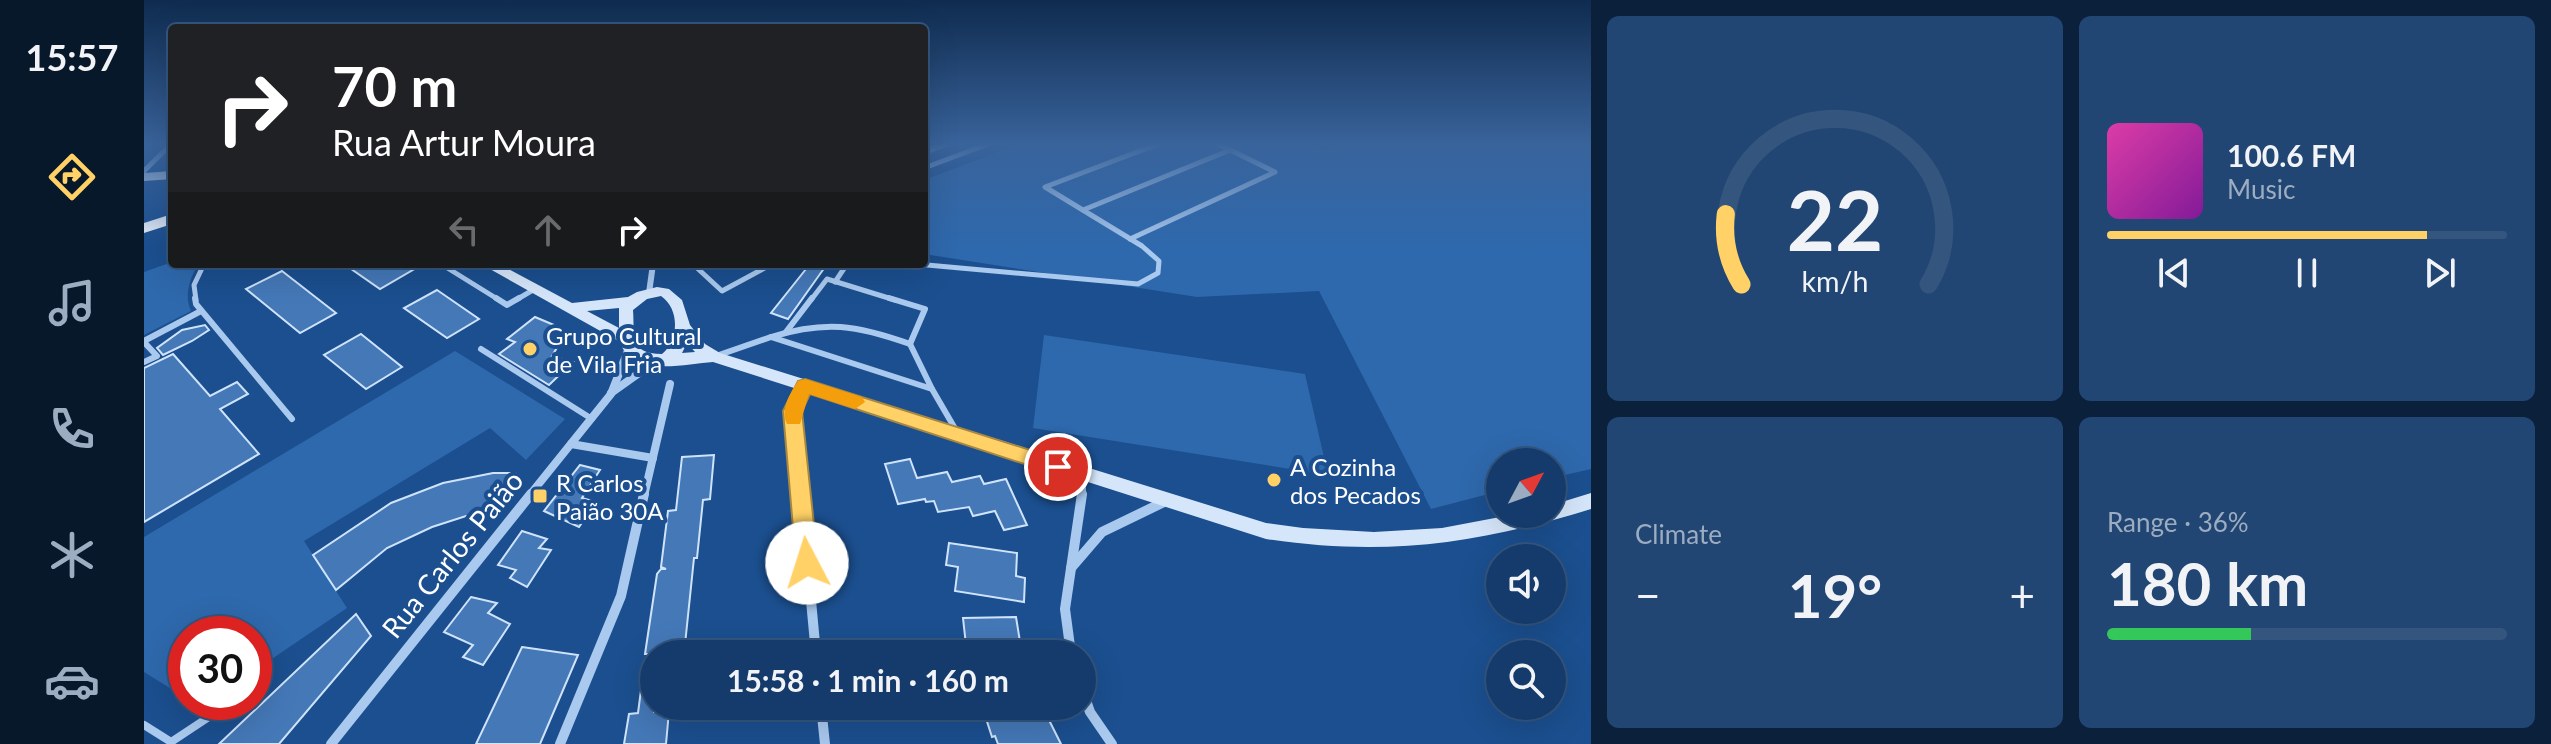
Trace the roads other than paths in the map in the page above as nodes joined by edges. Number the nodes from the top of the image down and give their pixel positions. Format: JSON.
{"nodes":[{"id":1,"x":1067,"y":179,"type":"edge"},
{"id":2,"x":1160,"y":179,"type":"edge"},
{"id":3,"x":1260,"y":179,"type":"edge"},
{"id":4,"x":168,"y":207,"type":"edge"},
{"id":5,"x":1083,"y":210,"type":"junction"},
{"id":6,"x":144,"y":216,"type":"edge"},
{"id":7,"x":168,"y":220,"type":"edge"},
{"id":8,"x":144,"y":228,"type":"edge"},
{"id":9,"x":1130,"y":239,"type":"junction"},
{"id":10,"x":928,"y":265,"type":"edge"},
{"id":11,"x":203,"y":268,"type":"edge"},
{"id":12,"x":447,"y":268,"type":"edge"},
{"id":13,"x":495,"y":268,"type":"edge"},
{"id":14,"x":652,"y":268,"type":"edge"},
{"id":15,"x":697,"y":268,"type":"edge"},
{"id":16,"x":765,"y":268,"type":"edge"},
{"id":17,"x":844,"y":268,"type":"edge"},
{"id":18,"x":835,"y":282,"type":"junction"},
{"id":19,"x":533,"y":290,"type":"junction"},
{"id":20,"x":649,"y":293,"type":"junction"},
{"id":21,"x":630,"y":302,"type":"junction"},
{"id":22,"x":571,"y":308,"type":"junction"},
{"id":23,"x":201,"y":311,"type":"junction"},
{"id":24,"x":680,"y":323,"type":"junction"},
{"id":25,"x":786,"y":332,"type":"junction"},
{"id":26,"x":771,"y":337,"type":"junction"},
{"id":27,"x":144,"y":341,"type":"edge"},
{"id":28,"x":628,"y":344,"type":"junction"},
{"id":29,"x":910,"y":344,"type":"junction"},
{"id":30,"x":481,"y":349,"type":"dead end"},
{"id":31,"x":714,"y":357,"type":"junction"},
{"id":32,"x":662,"y":359,"type":"junction"},
{"id":33,"x":144,"y":362,"type":"edge"},
{"id":34,"x":670,"y":384,"type":"dead end"},
{"id":35,"x":805,"y":386,"type":"junction"},
{"id":36,"x":932,"y":389,"type":"junction"},
{"id":37,"x":611,"y":394,"type":"junction"},
{"id":38,"x":292,"y":419,"type":"dead end"},
{"id":39,"x":592,"y":419,"type":"junction"},
{"id":40,"x":959,"y":435,"type":"junction"},
{"id":41,"x":571,"y":444,"type":"junction"},
{"id":42,"x":653,"y":458,"type":"junction"},
{"id":43,"x":1082,"y":475,"type":"junction"},
{"id":44,"x":1166,"y":501,"type":"junction"},
{"id":45,"x":1591,"y":501,"type":"edge"},
{"id":46,"x":1566,"y":508,"type":"edge"},
{"id":47,"x":1488,"y":528,"type":"edge"},
{"id":48,"x":1068,"y":572,"type":"junction"},
{"id":49,"x":815,"y":640,"type":"edge"},
{"id":50,"x":1070,"y":640,"type":"edge"},
{"id":51,"x":204,"y":720,"type":"edge"},
{"id":52,"x":822,"y":720,"type":"edge"},
{"id":53,"x":1096,"y":720,"type":"edge"},
{"id":54,"x":144,"y":725,"type":"edge"},
{"id":55,"x":331,"y":744,"type":"edge"},
{"id":56,"x":560,"y":744,"type":"edge"},
{"id":57,"x":825,"y":744,"type":"edge"},
{"id":58,"x":1112,"y":744,"type":"edge"}],
"edges":[{"from":1,"to":5,"type":"lane"},
{"from":2,"to":5,"type":"lane"},
{"from":3,"to":9,"type":"lane"},
{"from":4,"to":6,"type":"main road"},
{"from":5,"to":9,"type":"lane"},
{"from":7,"to":8,"type":"main road"},
{"from":9,"to":10,"type":"lane"},
{"from":11,"to":23,"type":"lane"},
{"from":12,"to":19,"type":"lane"},
{"from":13,"to":19,"type":"main road"},
{"from":14,"to":20,"type":"street"},
{"from":15,"to":16,"type":"lane"},
{"from":17,"to":18,"type":"lane"},
{"from":18,"to":25,"type":"lane"},
{"from":18,"to":29,"type":"lane"},
{"from":19,"to":22,"type":"main road"},
{"from":20,"to":21,"type":"main road"},
{"from":20,"to":24,"type":"main road"},
{"from":21,"to":22,"type":"main road"},
{"from":21,"to":28,"type":"main road"},
{"from":22,"to":28,"type":"main road"},
{"from":23,"to":27,"type":"lane"},
{"from":23,"to":38,"type":"lane"},
{"from":24,"to":31,"type":"main road"},
{"from":24,"to":32,"type":"main road"},
{"from":25,"to":26,"type":"lane"},
{"from":25,"to":29,"type":"lane"},
{"from":26,"to":31,"type":"lane"},
{"from":26,"to":36,"type":"lane"},
{"from":27,"to":33,"type":"lane"},
{"from":28,"to":32,"type":"main road"},
{"from":28,"to":37,"type":"street","name":"Rua Carlos Paião"},
{"from":29,"to":36,"type":"lane"},
{"from":30,"to":39,"type":"lane"},
{"from":31,"to":32,"type":"main road"},
{"from":31,"to":35,"type":"main road"},
{"from":32,"to":37,"type":"street","name":"Rua Carlos Paião"},
{"from":34,"to":42,"type":"street"},
{"from":35,"to":40,"type":"main road"},
{"from":35,"to":49,"type":"street"},
{"from":36,"to":40,"type":"lane"},
{"from":37,"to":39,"type":"street","name":"Rua Carlos Paião"},
{"from":39,"to":41,"type":"street","name":"Rua Carlos Paião"},
{"from":40,"to":43,"type":"main road"},
{"from":41,"to":42,"type":"street"},
{"from":41,"to":55,"type":"street","name":"Rua Carlos Paião"},
{"from":42,"to":56,"type":"street"},
{"from":43,"to":44,"type":"main road"},
{"from":43,"to":48,"type":"street"},
{"from":44,"to":47,"type":"main road"},
{"from":44,"to":48,"type":"street"},
{"from":45,"to":46,"type":"main road"},
{"from":48,"to":50,"type":"street"},
{"from":51,"to":54,"type":"lane"},
{"from":52,"to":57,"type":"street"},
{"from":53,"to":58,"type":"street"}]}
